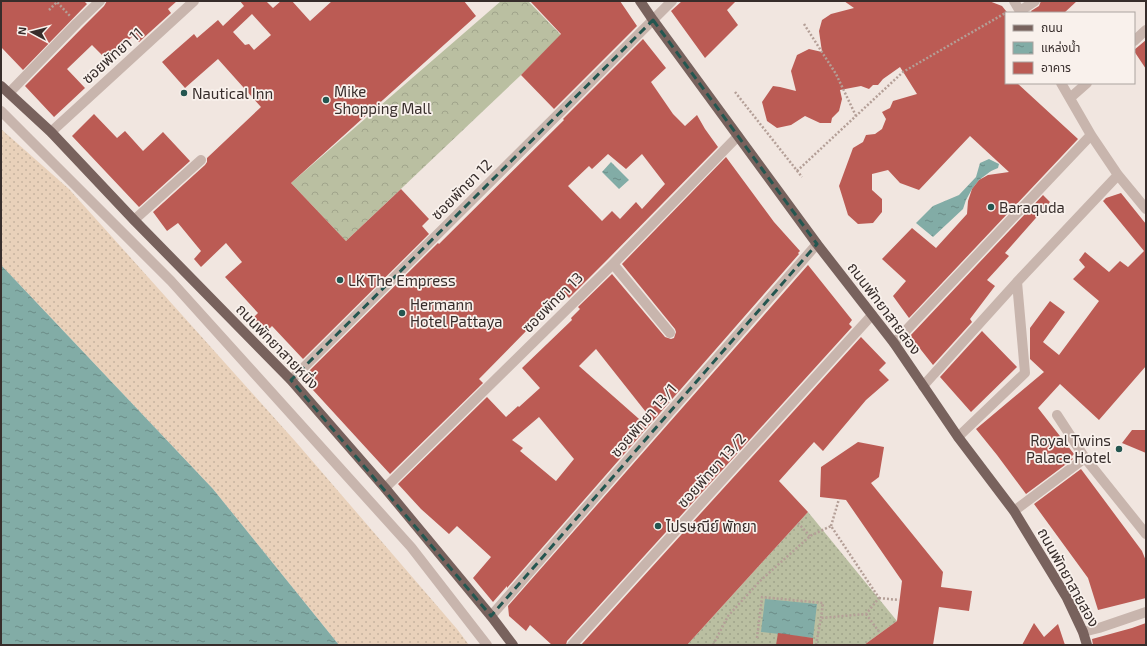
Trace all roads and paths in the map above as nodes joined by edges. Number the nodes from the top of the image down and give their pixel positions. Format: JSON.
{"nodes":[{"id":1,"x":100,"y":1,"type":"edge"},
{"id":2,"x":194,"y":1,"type":"edge"},
{"id":3,"x":640,"y":1,"type":"edge"},
{"id":4,"x":672,"y":1,"type":"edge"},
{"id":5,"x":1014,"y":1,"type":"edge"},
{"id":6,"x":1035,"y":1,"type":"edge"},
{"id":7,"x":49,"y":10,"type":"dead end"},
{"id":8,"x":1021,"y":12,"type":"edge"},
{"id":9,"x":1005,"y":13,"type":"edge"},
{"id":10,"x":653,"y":20,"type":"junction"},
{"id":11,"x":77,"y":23,"type":"junction"},
{"id":12,"x":804,"y":24,"type":"dead end"},
{"id":13,"x":1146,"y":30,"type":"edge"},
{"id":14,"x":1135,"y":40,"type":"edge"},
{"id":15,"x":1062,"y":84,"type":"edge"},
{"id":16,"x":1086,"y":84,"type":"edge"},
{"id":17,"x":1,"y":86,"type":"edge"},
{"id":18,"x":735,"y":92,"type":"dead end"},
{"id":19,"x":9,"y":93,"type":"junction"},
{"id":20,"x":1070,"y":98,"type":"junction"},
{"id":21,"x":1,"y":110,"type":"edge"},
{"id":22,"x":856,"y":116,"type":"junction"},
{"id":23,"x":50,"y":132,"type":"junction"},
{"id":24,"x":1091,"y":134,"type":"junction"},
{"id":25,"x":738,"y":136,"type":"junction"},
{"id":26,"x":201,"y":160,"type":"dead end"},
{"id":27,"x":797,"y":171,"type":"junction"},
{"id":28,"x":1118,"y":174,"type":"junction"},
{"id":29,"x":802,"y":177,"type":"dead end"},
{"id":30,"x":1146,"y":209,"type":"edge"},
{"id":31,"x":134,"y":220,"type":"junction"},
{"id":32,"x":817,"y":244,"type":"junction"},
{"id":33,"x":613,"y":264,"type":"junction"},
{"id":34,"x":1017,"y":282,"type":"junction"},
{"id":35,"x":872,"y":315,"type":"junction"},
{"id":36,"x":670,"y":333,"type":"dead end"},
{"id":37,"x":894,"y":344,"type":"junction"},
{"id":38,"x":291,"y":380,"type":"junction"},
{"id":39,"x":923,"y":386,"type":"junction"},
{"id":40,"x":1057,"y":415,"type":"dead end"},
{"id":41,"x":958,"y":437,"type":"junction"},
{"id":42,"x":1085,"y":458,"type":"junction"},
{"id":43,"x":385,"y":488,"type":"junction"},
{"id":44,"x":839,"y":499,"type":"dead end"},
{"id":45,"x":1014,"y":511,"type":"junction"},
{"id":46,"x":798,"y":523,"type":"dead end"},
{"id":47,"x":831,"y":526,"type":"junction"},
{"id":48,"x":1146,"y":534,"type":"edge"},
{"id":49,"x":810,"y":536,"type":"junction"},
{"id":50,"x":879,"y":598,"type":"junction"},
{"id":51,"x":899,"y":600,"type":"dead end"},
{"id":52,"x":1146,"y":612,"type":"edge"},
{"id":53,"x":866,"y":614,"type":"junction"},
{"id":54,"x":492,"y":616,"type":"junction"},
{"id":55,"x":822,"y":618,"type":"junction"},
{"id":56,"x":1083,"y":632,"type":"junction"},
{"id":57,"x":880,"y":633,"type":"dead end"},
{"id":58,"x":757,"y":638,"type":"dead end"},
{"id":59,"x":487,"y":645,"type":"edge"},
{"id":60,"x":513,"y":645,"type":"edge"},
{"id":61,"x":572,"y":645,"type":"edge"},
{"id":62,"x":713,"y":645,"type":"edge"},
{"id":63,"x":816,"y":645,"type":"edge"},
{"id":64,"x":1087,"y":645,"type":"edge"}],
"edges":[{"from":1,"to":11,"type":"street"},
{"from":2,"to":23,"type":"street","name":"ซอยพัทยา 11"},
{"from":3,"to":10,"type":"main road","name":"ถนนพัทยาสายสอง"},
{"from":4,"to":10,"type":"street","name":"ซอยพัทยา 12"},
{"from":5,"to":8,"type":"street"},
{"from":6,"to":8,"type":"street"},
{"from":7,"to":11,"type":"path"},
{"from":9,"to":22,"type":"path"},
{"from":10,"to":25,"type":"main road","name":"ถนนพัทยาสายสอง"},
{"from":10,"to":38,"type":"street","name":"ซอยพัทยา 12"},
{"from":11,"to":19,"type":"street"},
{"from":12,"to":22,"type":"path"},
{"from":13,"to":14,"type":"street"},
{"from":15,"to":20,"type":"street"},
{"from":16,"to":20,"type":"street"},
{"from":17,"to":19,"type":"main road","name":"ถนนพัทยาสายหนึ่ง"},
{"from":18,"to":27,"type":"path"},
{"from":19,"to":23,"type":"main road","name":"ถนนพัทยาสายหนึ่ง"},
{"from":20,"to":24,"type":"street"},
{"from":21,"to":59,"type":"street"},
{"from":22,"to":27,"type":"path"},
{"from":23,"to":31,"type":"main road","name":"ถนนพัทยาสายหนึ่ง"},
{"from":24,"to":28,"type":"street"},
{"from":24,"to":37,"type":"street"},
{"from":25,"to":32,"type":"main road","name":"ถนนพัทยาสายสอง"},
{"from":25,"to":33,"type":"street","name":"ซอยพัทยา 13"},
{"from":26,"to":31,"type":"street"},
{"from":27,"to":29,"type":"path"},
{"from":28,"to":30,"type":"street"},
{"from":28,"to":34,"type":"street"},
{"from":31,"to":38,"type":"main road","name":"ถนนพัทยาสายหนึ่ง"},
{"from":32,"to":35,"type":"main road","name":"ถนนพัทยาสายสอง"},
{"from":32,"to":54,"type":"street","name":"ซอยพัทยา 13/1"},
{"from":33,"to":36,"type":"street"},
{"from":33,"to":43,"type":"street","name":"ซอยพัทยา 13"},
{"from":34,"to":39,"type":"street"},
{"from":34,"to":41,"type":"street"},
{"from":35,"to":37,"type":"main road","name":"ถนนพัทยาสายสอง"},
{"from":35,"to":61,"type":"street","name":"ซอยพัทยา 13/2"},
{"from":37,"to":39,"type":"main road","name":"ถนนพัทยาสายสอง"},
{"from":38,"to":43,"type":"main road","name":"ถนนพัทยาสายหนึ่ง"},
{"from":39,"to":41,"type":"main road","name":"ถนนพัทยาสายสอง"},
{"from":40,"to":42,"type":"street"},
{"from":41,"to":45,"type":"main road","name":"ถนนพัทยาสายสอง"},
{"from":42,"to":45,"type":"street"},
{"from":42,"to":48,"type":"street"},
{"from":43,"to":54,"type":"main road","name":"ถนนพัทยาสายหนึ่ง"},
{"from":44,"to":47,"type":"path"},
{"from":45,"to":56,"type":"main road","name":"ถนนพัทยาสายสอง"},
{"from":46,"to":49,"type":"path"},
{"from":47,"to":49,"type":"path"},
{"from":47,"to":50,"type":"path"},
{"from":49,"to":62,"type":"path"},
{"from":50,"to":51,"type":"path"},
{"from":50,"to":53,"type":"path"},
{"from":52,"to":56,"type":"street"},
{"from":53,"to":55,"type":"path"},
{"from":53,"to":57,"type":"path"},
{"from":54,"to":60,"type":"main road","name":"ถนนพัทยาสายหนึ่ง"},
{"from":55,"to":58,"type":"path"},
{"from":55,"to":63,"type":"path"},
{"from":56,"to":64,"type":"main road","name":"ถนนพัทยาสายสอง"}]}
